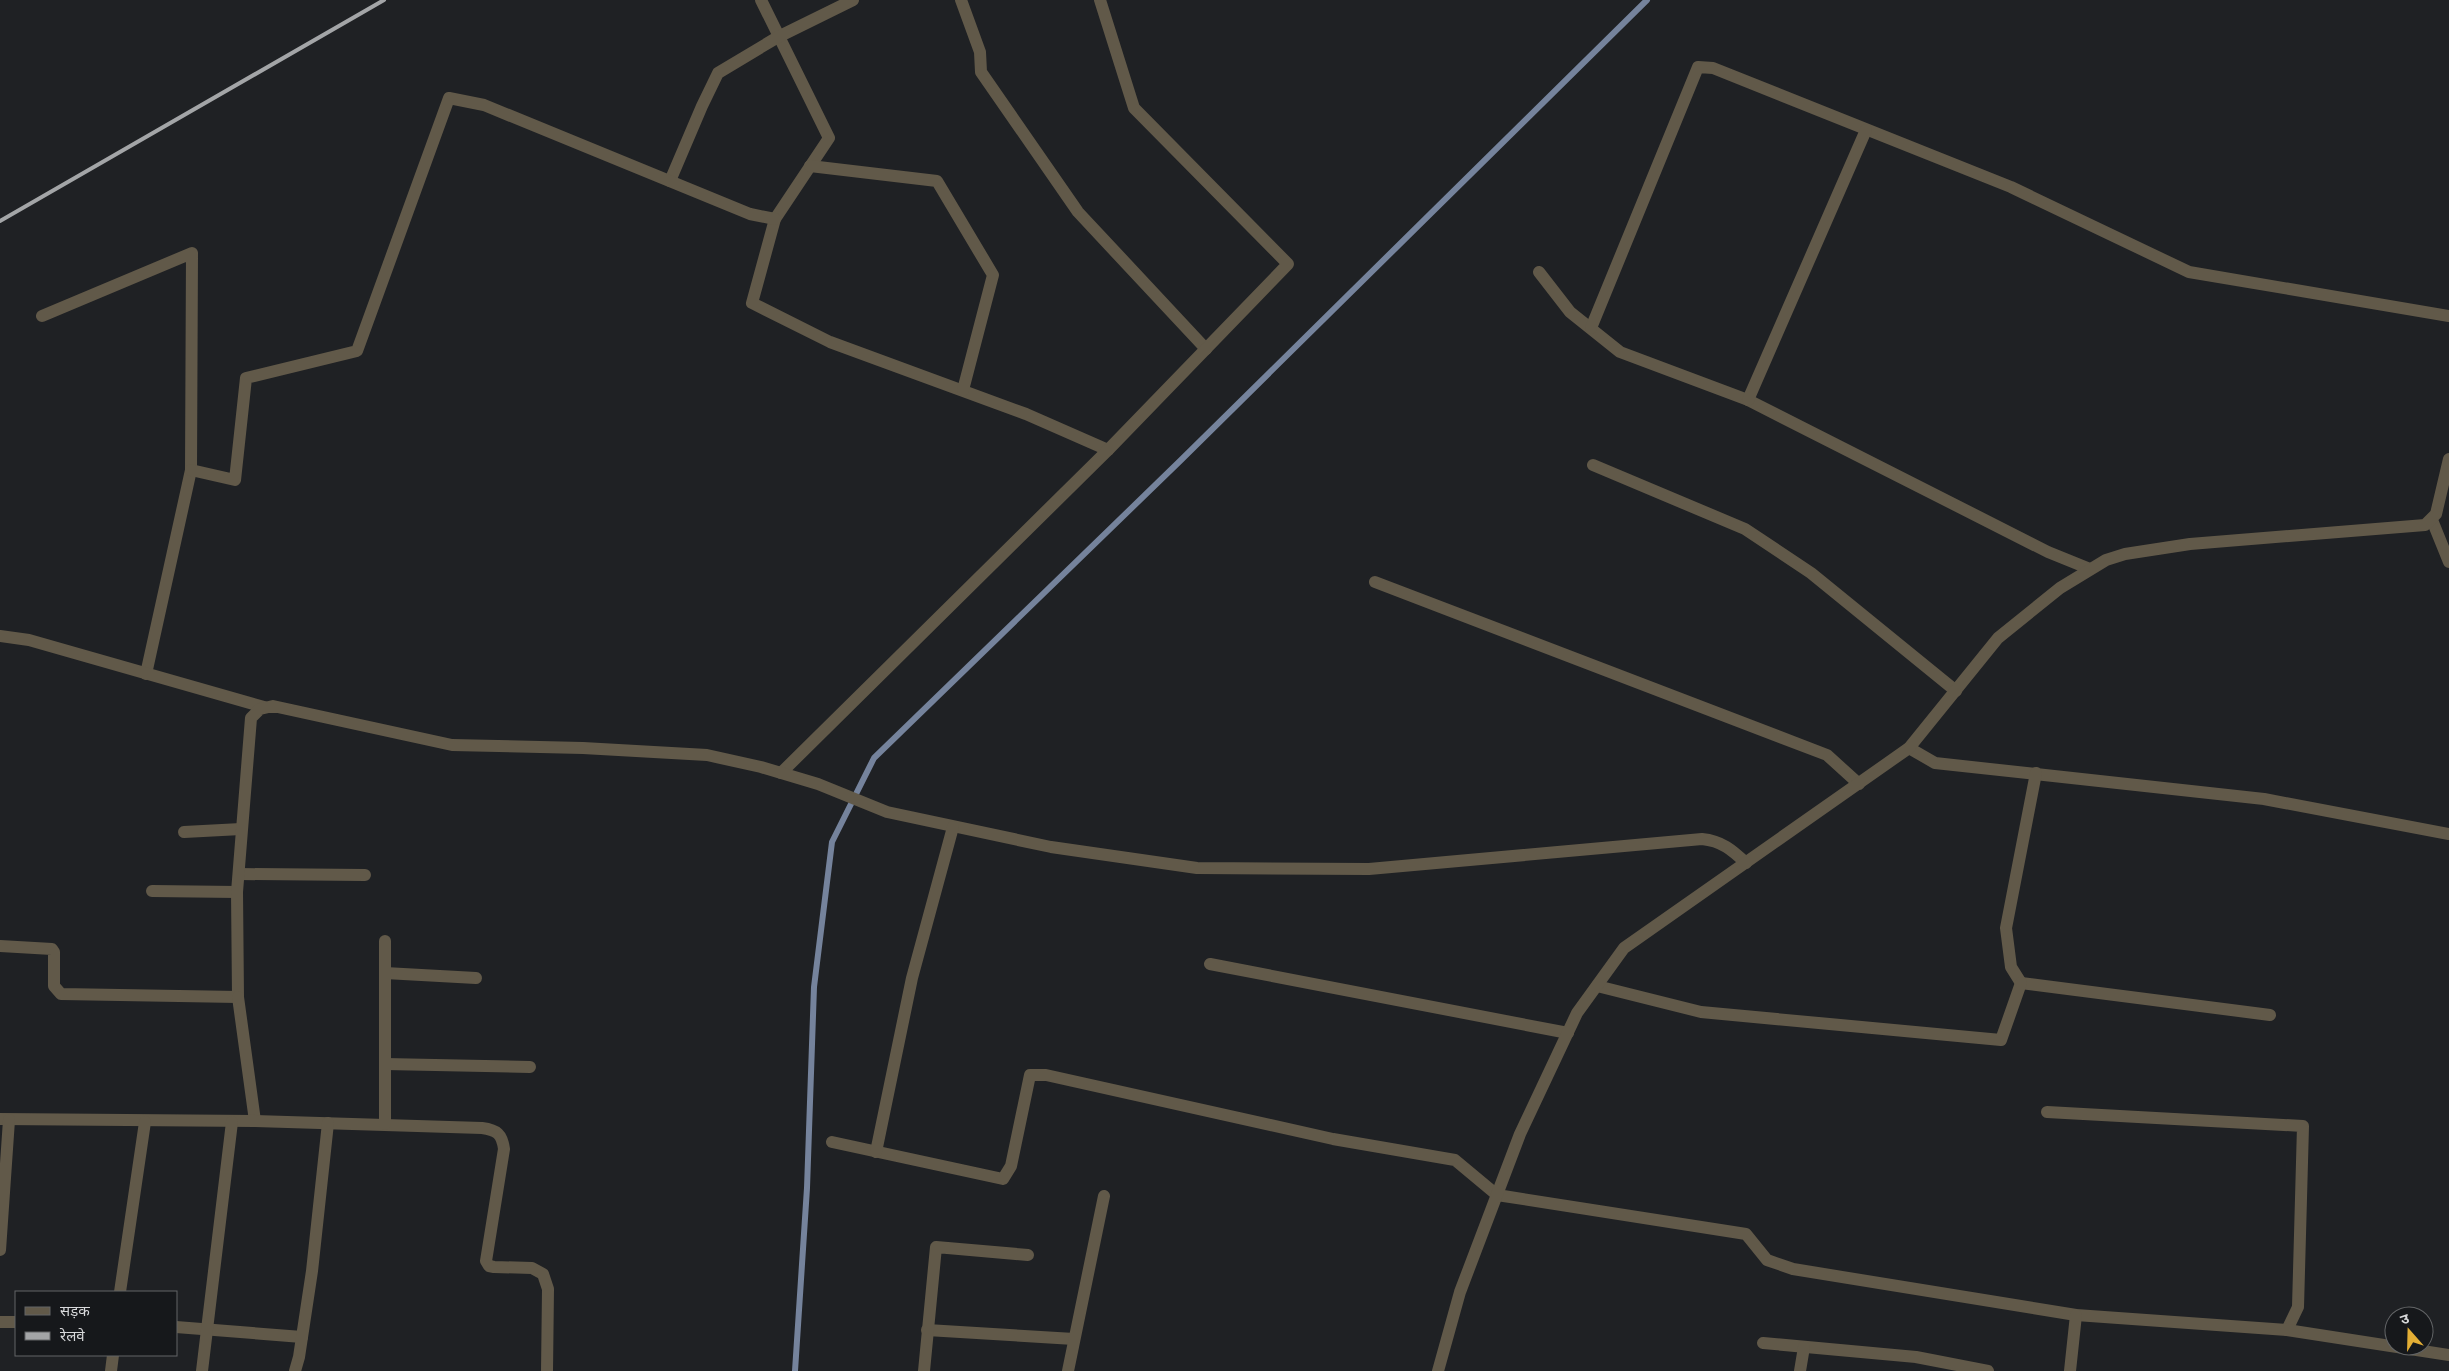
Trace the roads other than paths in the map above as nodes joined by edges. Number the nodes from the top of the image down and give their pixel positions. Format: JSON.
{"nodes":[{"id":1,"x":761,"y":0,"type":"edge"},
{"id":2,"x":853,"y":0,"type":"edge"},
{"id":3,"x":961,"y":0,"type":"edge"},
{"id":4,"x":1100,"y":0,"type":"edge"},
{"id":5,"x":778,"y":37,"type":"junction"},
{"id":6,"x":1866,"y":130,"type":"junction"},
{"id":7,"x":810,"y":166,"type":"junction"},
{"id":8,"x":670,"y":181,"type":"junction"},
{"id":9,"x":775,"y":219,"type":"junction"},
{"id":10,"x":1539,"y":272,"type":"dead end"},
{"id":11,"x":42,"y":316,"type":"dead end"},
{"id":12,"x":2449,"y":316,"type":"edge"},
{"id":13,"x":1591,"y":328,"type":"junction"},
{"id":14,"x":1206,"y":349,"type":"junction"},
{"id":15,"x":963,"y":390,"type":"junction"},
{"id":16,"x":1748,"y":400,"type":"junction"},
{"id":17,"x":1108,"y":450,"type":"junction"},
{"id":18,"x":2449,"y":459,"type":"edge"},
{"id":19,"x":1594,"y":465,"type":"dead end"},
{"id":20,"x":191,"y":470,"type":"junction"},
{"id":21,"x":2432,"y":520,"type":"junction"},
{"id":22,"x":2449,"y":562,"type":"edge"},
{"id":23,"x":2090,"y":569,"type":"junction"},
{"id":24,"x":1375,"y":582,"type":"dead end"},
{"id":25,"x":0,"y":636,"type":"edge"},
{"id":26,"x":146,"y":674,"type":"junction"},
{"id":27,"x":1956,"y":691,"type":"junction"},
{"id":28,"x":264,"y":707,"type":"junction"},
{"id":29,"x":1910,"y":748,"type":"junction"},
{"id":30,"x":781,"y":773,"type":"junction"},
{"id":31,"x":2036,"y":774,"type":"junction"},
{"id":32,"x":1859,"y":784,"type":"junction"},
{"id":33,"x":953,"y":826,"type":"junction"},
{"id":34,"x":240,"y":829,"type":"junction"},
{"id":35,"x":184,"y":832,"type":"dead end"},
{"id":36,"x":2449,"y":834,"type":"edge"},
{"id":37,"x":1746,"y":863,"type":"junction"},
{"id":38,"x":239,"y":874,"type":"junction"},
{"id":39,"x":365,"y":875,"type":"dead end"},
{"id":40,"x":152,"y":892,"type":"dead end"},
{"id":41,"x":237,"y":892,"type":"junction"},
{"id":42,"x":385,"y":941,"type":"dead end"},
{"id":43,"x":0,"y":946,"type":"edge"},
{"id":44,"x":1210,"y":964,"type":"dead end"},
{"id":45,"x":385,"y":973,"type":"junction"},
{"id":46,"x":476,"y":978,"type":"dead end"},
{"id":47,"x":2021,"y":983,"type":"junction"},
{"id":48,"x":1597,"y":986,"type":"junction"},
{"id":49,"x":238,"y":997,"type":"junction"},
{"id":50,"x":2270,"y":1015,"type":"dead end"},
{"id":51,"x":1568,"y":1033,"type":"junction"},
{"id":52,"x":385,"y":1064,"type":"junction"},
{"id":53,"x":530,"y":1068,"type":"dead end"},
{"id":54,"x":2047,"y":1112,"type":"dead end"},
{"id":55,"x":5,"y":1119,"type":"edge"},
{"id":56,"x":255,"y":1121,"type":"junction"},
{"id":57,"x":145,"y":1122,"type":"junction"},
{"id":58,"x":232,"y":1122,"type":"junction"},
{"id":59,"x":328,"y":1123,"type":"junction"},
{"id":60,"x":385,"y":1124,"type":"junction"},
{"id":61,"x":832,"y":1142,"type":"dead end"},
{"id":62,"x":876,"y":1152,"type":"junction"},
{"id":63,"x":1497,"y":1195,"type":"junction"},
{"id":64,"x":1104,"y":1196,"type":"dead end"},
{"id":65,"x":0,"y":1249,"type":"edge"},
{"id":66,"x":1028,"y":1256,"type":"dead end"},
{"id":67,"x":120,"y":1291,"type":"edge"},
{"id":68,"x":2076,"y":1315,"type":"junction"},
{"id":69,"x":0,"y":1322,"type":"edge"},
{"id":70,"x":15,"y":1322,"type":"edge"},
{"id":71,"x":178,"y":1327,"type":"edge"},
{"id":72,"x":208,"y":1328,"type":"junction"},
{"id":73,"x":927,"y":1330,"type":"junction"},
{"id":74,"x":2287,"y":1330,"type":"junction"},
{"id":75,"x":302,"y":1337,"type":"junction"},
{"id":76,"x":1074,"y":1339,"type":"junction"},
{"id":77,"x":1763,"y":1343,"type":"dead end"},
{"id":78,"x":1804,"y":1347,"type":"junction"},
{"id":79,"x":2449,"y":1354,"type":"edge"},
{"id":80,"x":113,"y":1356,"type":"edge"},
{"id":81,"x":111,"y":1371,"type":"edge"},
{"id":82,"x":202,"y":1371,"type":"edge"},
{"id":83,"x":295,"y":1371,"type":"edge"},
{"id":84,"x":547,"y":1371,"type":"edge"},
{"id":85,"x":924,"y":1371,"type":"edge"},
{"id":86,"x":1068,"y":1371,"type":"edge"},
{"id":87,"x":1438,"y":1371,"type":"edge"},
{"id":88,"x":1800,"y":1371,"type":"edge"},
{"id":89,"x":1988,"y":1371,"type":"edge"},
{"id":90,"x":2070,"y":1371,"type":"edge"}],
"edges":[{"from":1,"to":5,"type":"street"},
{"from":2,"to":5,"type":"street"},
{"from":3,"to":14,"type":"street"},
{"from":4,"to":14,"type":"street"},
{"from":5,"to":7,"type":"street"},
{"from":5,"to":8,"type":"street"},
{"from":6,"to":12,"type":"street"},
{"from":6,"to":13,"type":"street"},
{"from":6,"to":16,"type":"street"},
{"from":7,"to":9,"type":"street"},
{"from":7,"to":15,"type":"street"},
{"from":8,"to":9,"type":"street"},
{"from":8,"to":20,"type":"street"},
{"from":9,"to":15,"type":"street"},
{"from":10,"to":13,"type":"street"},
{"from":11,"to":20,"type":"street"},
{"from":13,"to":16,"type":"street"},
{"from":14,"to":17,"type":"street"},
{"from":15,"to":17,"type":"street"},
{"from":16,"to":23,"type":"street"},
{"from":17,"to":30,"type":"street"},
{"from":18,"to":21,"type":"street"},
{"from":19,"to":27,"type":"street"},
{"from":20,"to":26,"type":"street"},
{"from":21,"to":22,"type":"street"},
{"from":21,"to":23,"type":"street"},
{"from":23,"to":27,"type":"street"},
{"from":24,"to":32,"type":"street"},
{"from":25,"to":26,"type":"street"},
{"from":26,"to":28,"type":"street"},
{"from":27,"to":29,"type":"street"},
{"from":28,"to":30,"type":"street"},
{"from":28,"to":34,"type":"street"},
{"from":29,"to":31,"type":"street"},
{"from":29,"to":32,"type":"street"},
{"from":30,"to":33,"type":"street"},
{"from":31,"to":36,"type":"street"},
{"from":31,"to":47,"type":"street"},
{"from":32,"to":37,"type":"street"},
{"from":33,"to":37,"type":"street"},
{"from":33,"to":62,"type":"street"},
{"from":34,"to":35,"type":"street"},
{"from":34,"to":38,"type":"street"},
{"from":37,"to":48,"type":"street"},
{"from":38,"to":39,"type":"street"},
{"from":38,"to":41,"type":"street"},
{"from":40,"to":41,"type":"street"},
{"from":41,"to":49,"type":"street"},
{"from":42,"to":45,"type":"street"},
{"from":43,"to":49,"type":"street"},
{"from":44,"to":51,"type":"street"},
{"from":45,"to":46,"type":"street"},
{"from":45,"to":52,"type":"street"},
{"from":47,"to":48,"type":"street"},
{"from":47,"to":50,"type":"street"},
{"from":48,"to":51,"type":"street"},
{"from":49,"to":56,"type":"street"},
{"from":51,"to":63,"type":"street"},
{"from":52,"to":53,"type":"street"},
{"from":52,"to":60,"type":"street"},
{"from":54,"to":74,"type":"street"},
{"from":55,"to":57,"type":"street"},
{"from":55,"to":65,"type":"street"},
{"from":56,"to":58,"type":"street"},
{"from":56,"to":59,"type":"street"},
{"from":57,"to":58,"type":"street"},
{"from":57,"to":67,"type":"street"},
{"from":58,"to":72,"type":"street"},
{"from":59,"to":60,"type":"street"},
{"from":59,"to":75,"type":"street"},
{"from":60,"to":84,"type":"street"},
{"from":61,"to":62,"type":"street"},
{"from":62,"to":63,"type":"street"},
{"from":63,"to":68,"type":"street"},
{"from":63,"to":87,"type":"street"},
{"from":64,"to":76,"type":"street"},
{"from":66,"to":73,"type":"street"},
{"from":68,"to":74,"type":"street"},
{"from":68,"to":90,"type":"street"},
{"from":69,"to":70,"type":"street"},
{"from":71,"to":72,"type":"street"},
{"from":72,"to":75,"type":"street"},
{"from":72,"to":82,"type":"street"},
{"from":73,"to":76,"type":"street"},
{"from":73,"to":85,"type":"street"},
{"from":74,"to":79,"type":"street"},
{"from":75,"to":83,"type":"street"},
{"from":76,"to":86,"type":"street"},
{"from":77,"to":78,"type":"street"},
{"from":78,"to":88,"type":"street"},
{"from":78,"to":89,"type":"street"},
{"from":80,"to":81,"type":"street"}]}
